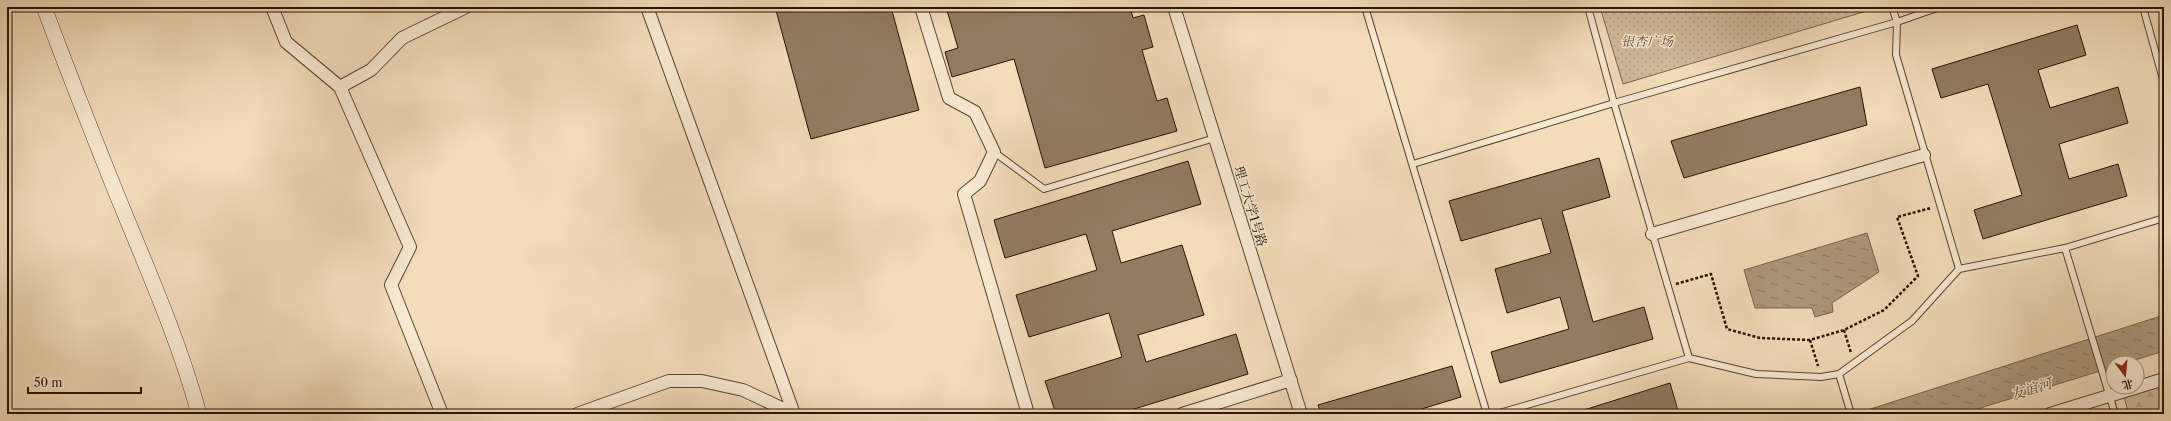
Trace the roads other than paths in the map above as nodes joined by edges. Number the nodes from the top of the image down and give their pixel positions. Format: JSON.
{"nodes":[{"id":1,"x":44,"y":7,"type":"edge"},
{"id":2,"x":272,"y":7,"type":"edge"},
{"id":3,"x":466,"y":7,"type":"edge"},
{"id":4,"x":647,"y":7,"type":"edge"},
{"id":5,"x":921,"y":7,"type":"edge"},
{"id":6,"x":1174,"y":7,"type":"edge"},
{"id":7,"x":1365,"y":7,"type":"edge"},
{"id":8,"x":1588,"y":7,"type":"edge"},
{"id":9,"x":1892,"y":7,"type":"edge"},
{"id":10,"x":1940,"y":7,"type":"edge"},
{"id":11,"x":2143,"y":7,"type":"edge"},
{"id":12,"x":1897,"y":22,"type":"junction"},
{"id":13,"x":2164,"y":83,"type":"edge"},
{"id":14,"x":340,"y":87,"type":"junction"},
{"id":15,"x":1614,"y":103,"type":"junction"},
{"id":16,"x":1215,"y":138,"type":"junction"},
{"id":17,"x":994,"y":152,"type":"junction"},
{"id":18,"x":1924,"y":155,"type":"junction"},
{"id":19,"x":1413,"y":164,"type":"junction"},
{"id":20,"x":2164,"y":218,"type":"edge"},
{"id":21,"x":1652,"y":234,"type":"junction"},
{"id":22,"x":2065,"y":248,"type":"junction"},
{"id":23,"x":1959,"y":269,"type":"junction"},
{"id":24,"x":1689,"y":358,"type":"junction"},
{"id":25,"x":1839,"y":374,"type":"junction"},
{"id":26,"x":2164,"y":379,"type":"edge"},
{"id":27,"x":1290,"y":380,"type":"junction"},
{"id":28,"x":2110,"y":396,"type":"junction"},
{"id":29,"x":199,"y":414,"type":"edge"},
{"id":30,"x":442,"y":414,"type":"edge"},
{"id":31,"x":581,"y":414,"type":"edge"},
{"id":32,"x":794,"y":414,"type":"edge"},
{"id":33,"x":1028,"y":414,"type":"edge"},
{"id":34,"x":1182,"y":414,"type":"edge"},
{"id":35,"x":1301,"y":414,"type":"edge"},
{"id":36,"x":1486,"y":414,"type":"edge"},
{"id":37,"x":1496,"y":414,"type":"edge"},
{"id":38,"x":1852,"y":414,"type":"edge"},
{"id":39,"x":2050,"y":414,"type":"edge"},
{"id":40,"x":2115,"y":414,"type":"edge"}],
"edges":[{"from":1,"to":29,"type":"street"},
{"from":2,"to":14,"type":"street"},
{"from":3,"to":14,"type":"street"},
{"from":4,"to":32,"type":"street"},
{"from":5,"to":17,"type":"street"},
{"from":6,"to":16,"type":"street","name":"理工大学1号路"},
{"from":7,"to":19,"type":"lane"},
{"from":8,"to":15,"type":"lane"},
{"from":9,"to":12,"type":"lane"},
{"from":10,"to":12,"type":"lane"},
{"from":11,"to":13,"type":"lane"},
{"from":12,"to":15,"type":"lane"},
{"from":12,"to":18,"type":"lane"},
{"from":14,"to":30,"type":"street"},
{"from":15,"to":19,"type":"lane"},
{"from":15,"to":21,"type":"lane"},
{"from":16,"to":17,"type":"lane"},
{"from":16,"to":27,"type":"street","name":"理工大学1号路"},
{"from":17,"to":33,"type":"street"},
{"from":18,"to":21,"type":"street"},
{"from":18,"to":23,"type":"lane"},
{"from":19,"to":36,"type":"lane"},
{"from":20,"to":22,"type":"lane"},
{"from":21,"to":24,"type":"lane"},
{"from":22,"to":23,"type":"lane"},
{"from":22,"to":28,"type":"lane"},
{"from":23,"to":25,"type":"lane"},
{"from":24,"to":25,"type":"lane"},
{"from":24,"to":37,"type":"lane"},
{"from":25,"to":38,"type":"lane"},
{"from":26,"to":28,"type":"street"},
{"from":27,"to":34,"type":"street"},
{"from":27,"to":35,"type":"street","name":"理工大学1号路"},
{"from":28,"to":39,"type":"street"},
{"from":28,"to":40,"type":"lane"},
{"from":31,"to":32,"type":"street"}]}
